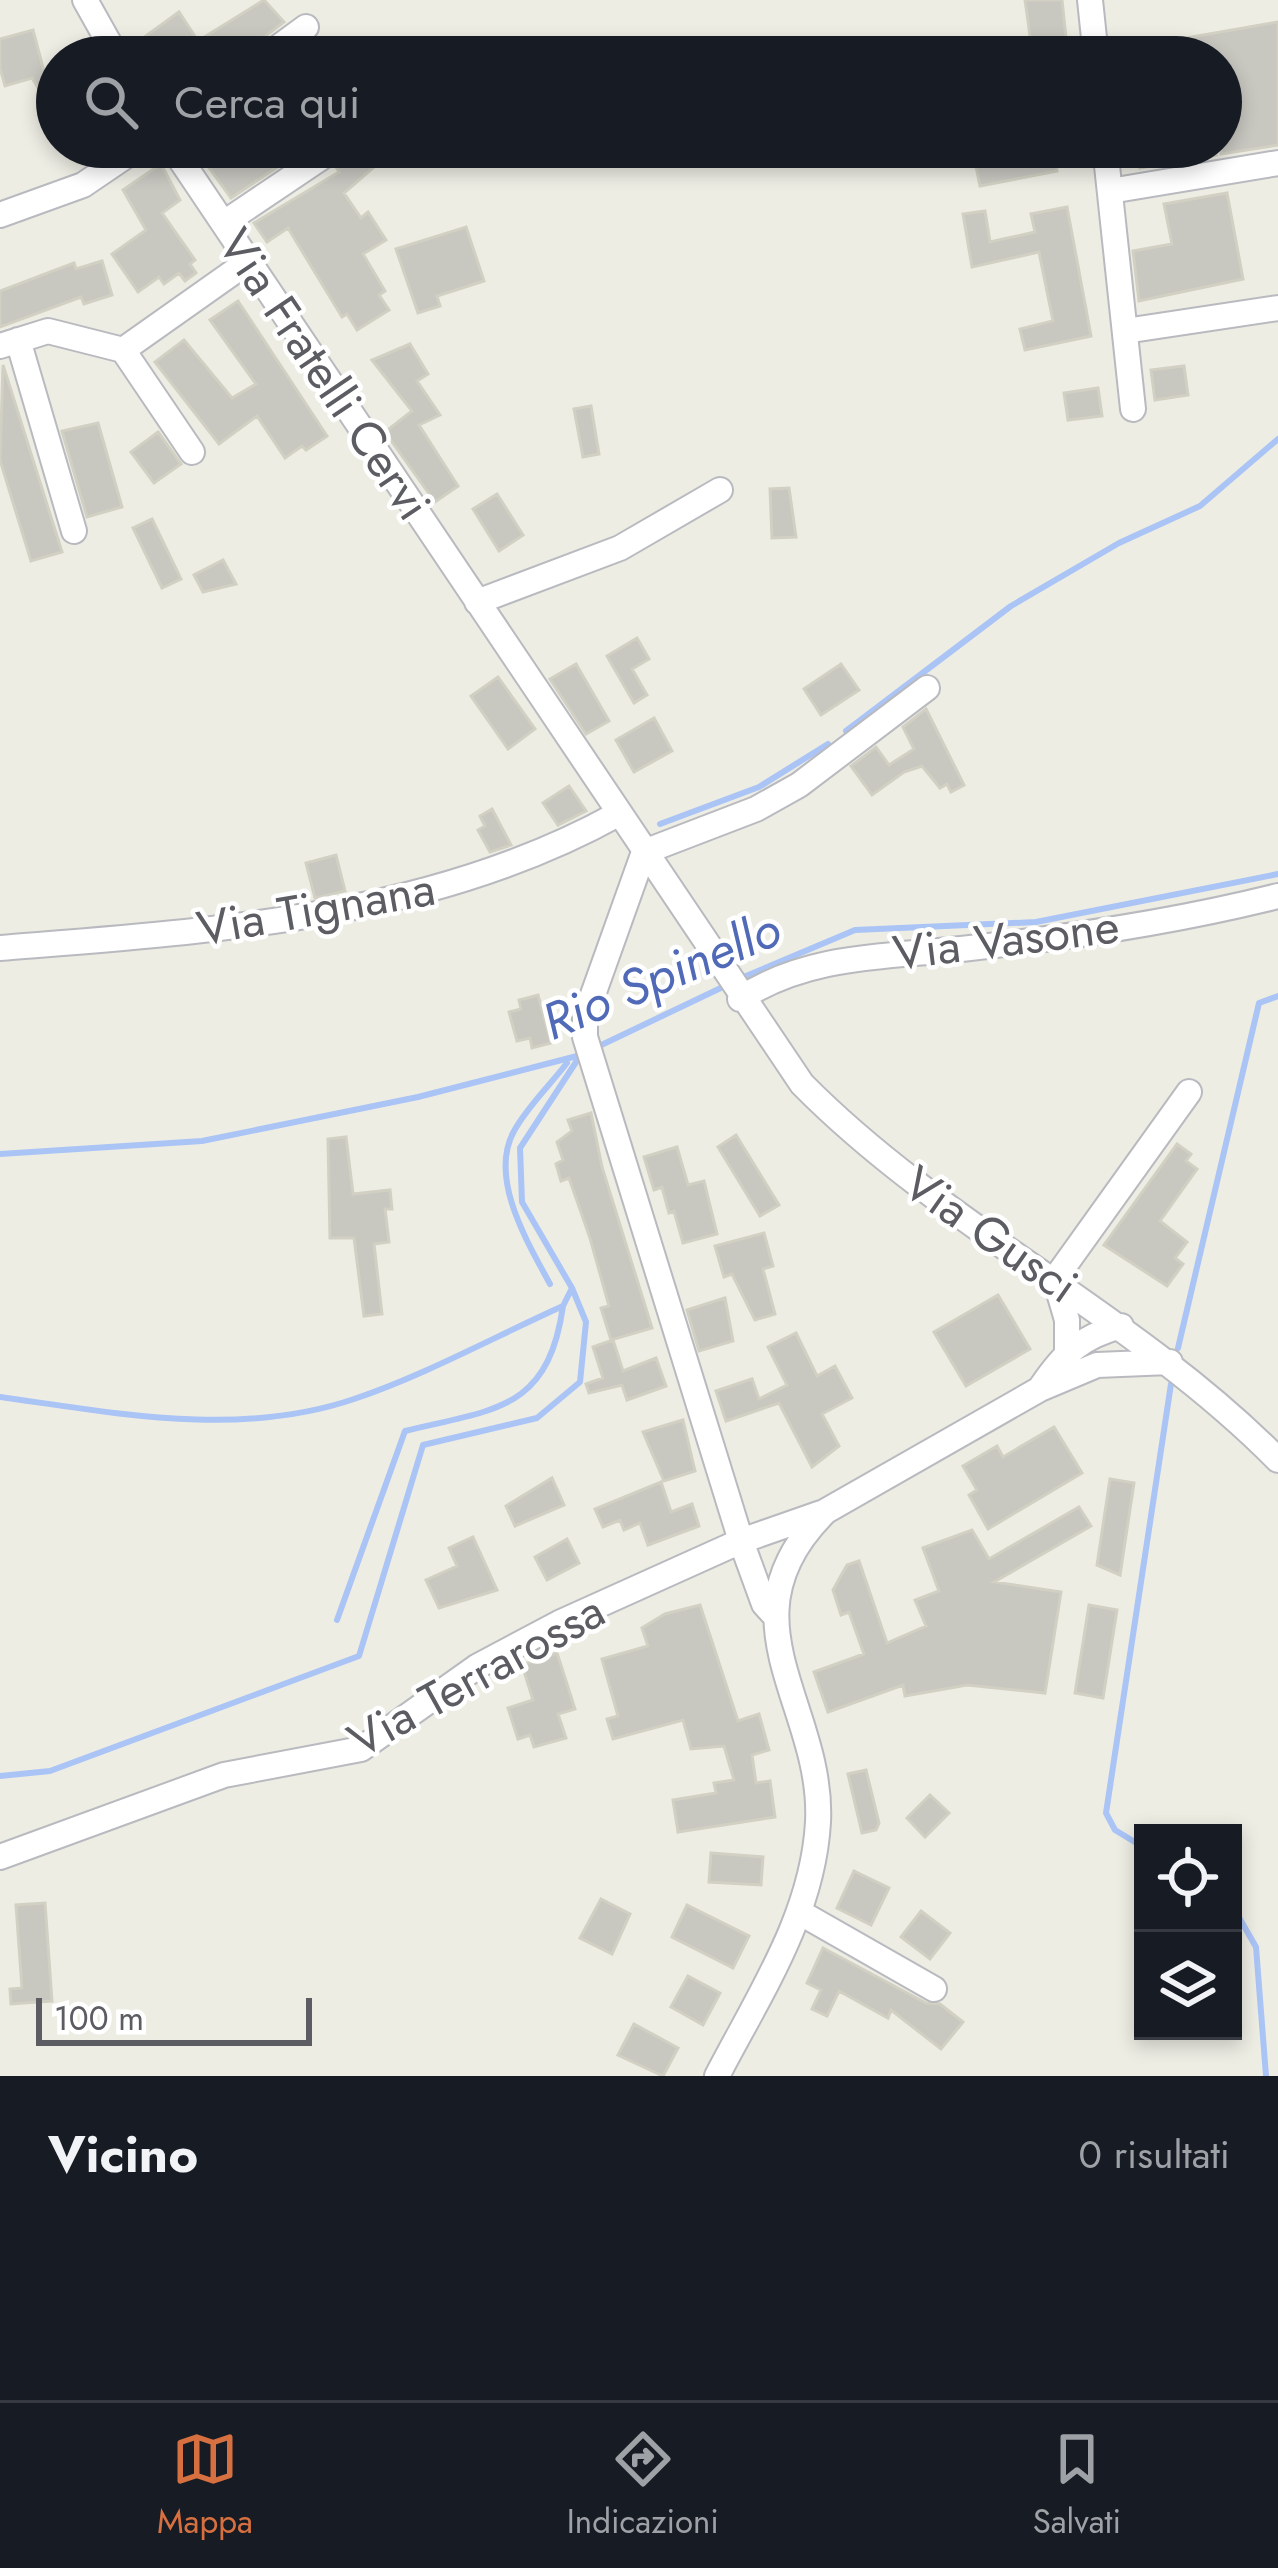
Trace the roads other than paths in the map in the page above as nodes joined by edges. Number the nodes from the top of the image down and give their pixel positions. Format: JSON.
{"nodes":[{"id":1,"x":85,"y":0,"type":"edge"},
{"id":2,"x":1090,"y":0,"type":"edge"},
{"id":3,"x":306,"y":27,"type":"dead end"},
{"id":4,"x":105,"y":36,"type":"edge"},
{"id":5,"x":294,"y":36,"type":"edge"},
{"id":6,"x":1094,"y":36,"type":"edge"},
{"id":7,"x":1278,"y":163,"type":"edge"},
{"id":8,"x":108,"y":168,"type":"edge"},
{"id":9,"x":186,"y":168,"type":"edge"},
{"id":10,"x":306,"y":168,"type":"edge"},
{"id":11,"x":1107,"y":168,"type":"edge"},
{"id":12,"x":1110,"y":190,"type":"junction"},
{"id":13,"x":0,"y":215,"type":"edge"},
{"id":14,"x":224,"y":223,"type":"junction"},
{"id":15,"x":250,"y":261,"type":"junction"},
{"id":16,"x":1278,"y":308,"type":"edge"},
{"id":17,"x":1125,"y":332,"type":"junction"},
{"id":18,"x":9,"y":343,"type":"edge"},
{"id":19,"x":123,"y":350,"type":"junction"},
{"id":20,"x":1133,"y":409,"type":"dead end"},
{"id":21,"x":192,"y":452,"type":"dead end"},
{"id":22,"x":720,"y":490,"type":"dead end"},
{"id":23,"x":74,"y":531,"type":"dead end"},
{"id":24,"x":477,"y":602,"type":"junction"},
{"id":25,"x":928,"y":688,"type":"dead end"},
{"id":26,"x":618,"y":814,"type":"junction"},
{"id":27,"x":644,"y":852,"type":"junction"},
{"id":28,"x":1278,"y":896,"type":"edge"},
{"id":29,"x":0,"y":948,"type":"edge"},
{"id":30,"x":735,"y":991,"type":"junction"},
{"id":31,"x":1189,"y":1092,"type":"dead end"},
{"id":32,"x":1055,"y":1279,"type":"junction"},
{"id":33,"x":1121,"y":1325,"type":"junction"},
{"id":34,"x":1067,"y":1350,"type":"junction"},
{"id":35,"x":1170,"y":1363,"type":"junction"},
{"id":36,"x":1097,"y":1365,"type":"junction"},
{"id":37,"x":1040,"y":1389,"type":"junction"},
{"id":38,"x":1278,"y":1460,"type":"edge"},
{"id":39,"x":826,"y":1511,"type":"junction"},
{"id":40,"x":741,"y":1541,"type":"junction"},
{"id":41,"x":775,"y":1616,"type":"junction"},
{"id":42,"x":0,"y":1857,"type":"edge"},
{"id":43,"x":799,"y":1912,"type":"junction"},
{"id":44,"x":934,"y":1989,"type":"dead end"},
{"id":45,"x":717,"y":2076,"type":"edge"}],
"edges":[{"from":1,"to":4,"type":"street"},
{"from":2,"to":6,"type":"street"},
{"from":3,"to":5,"type":"street"},
{"from":7,"to":12,"type":"street"},
{"from":8,"to":13,"type":"street"},
{"from":9,"to":14,"type":"street","name":"Via Fratelli Cervi"},
{"from":10,"to":14,"type":"street"},
{"from":11,"to":12,"type":"street"},
{"from":12,"to":17,"type":"street"},
{"from":14,"to":15,"type":"street","name":"Via Fratelli Cervi"},
{"from":15,"to":19,"type":"street"},
{"from":15,"to":24,"type":"street","name":"Via Fratelli Cervi"},
{"from":16,"to":17,"type":"street"},
{"from":17,"to":20,"type":"street"},
{"from":18,"to":19,"type":"street"},
{"from":18,"to":23,"type":"street"},
{"from":19,"to":21,"type":"street"},
{"from":22,"to":24,"type":"street"},
{"from":24,"to":26,"type":"street","name":"Via Fratelli Cervi"},
{"from":25,"to":27,"type":"street"},
{"from":26,"to":27,"type":"street","name":"Via Fratelli Cervi"},
{"from":26,"to":29,"type":"street","name":"Via Tignana"},
{"from":27,"to":30,"type":"street","name":"Via Fratelli Cervi"},
{"from":27,"to":40,"type":"street"},
{"from":28,"to":30,"type":"street","name":"Via Vasone"},
{"from":30,"to":32,"type":"street","name":"Via Gusci"},
{"from":31,"to":32,"type":"street"},
{"from":32,"to":33,"type":"street","name":"Via Gusci"},
{"from":32,"to":34,"type":"street"},
{"from":33,"to":34,"type":"street"},
{"from":33,"to":35,"type":"street","name":"Via Gusci"},
{"from":33,"to":36,"type":"street"},
{"from":34,"to":37,"type":"street"},
{"from":35,"to":36,"type":"street"},
{"from":35,"to":38,"type":"street","name":"Via Gusci"},
{"from":36,"to":37,"type":"street"},
{"from":37,"to":39,"type":"street"},
{"from":39,"to":40,"type":"street","name":"Via Terrarossa"},
{"from":39,"to":41,"type":"street"},
{"from":40,"to":41,"type":"street"},
{"from":40,"to":42,"type":"street","name":"Via Terrarossa"},
{"from":41,"to":43,"type":"street"},
{"from":43,"to":44,"type":"street"},
{"from":43,"to":45,"type":"street"}]}
